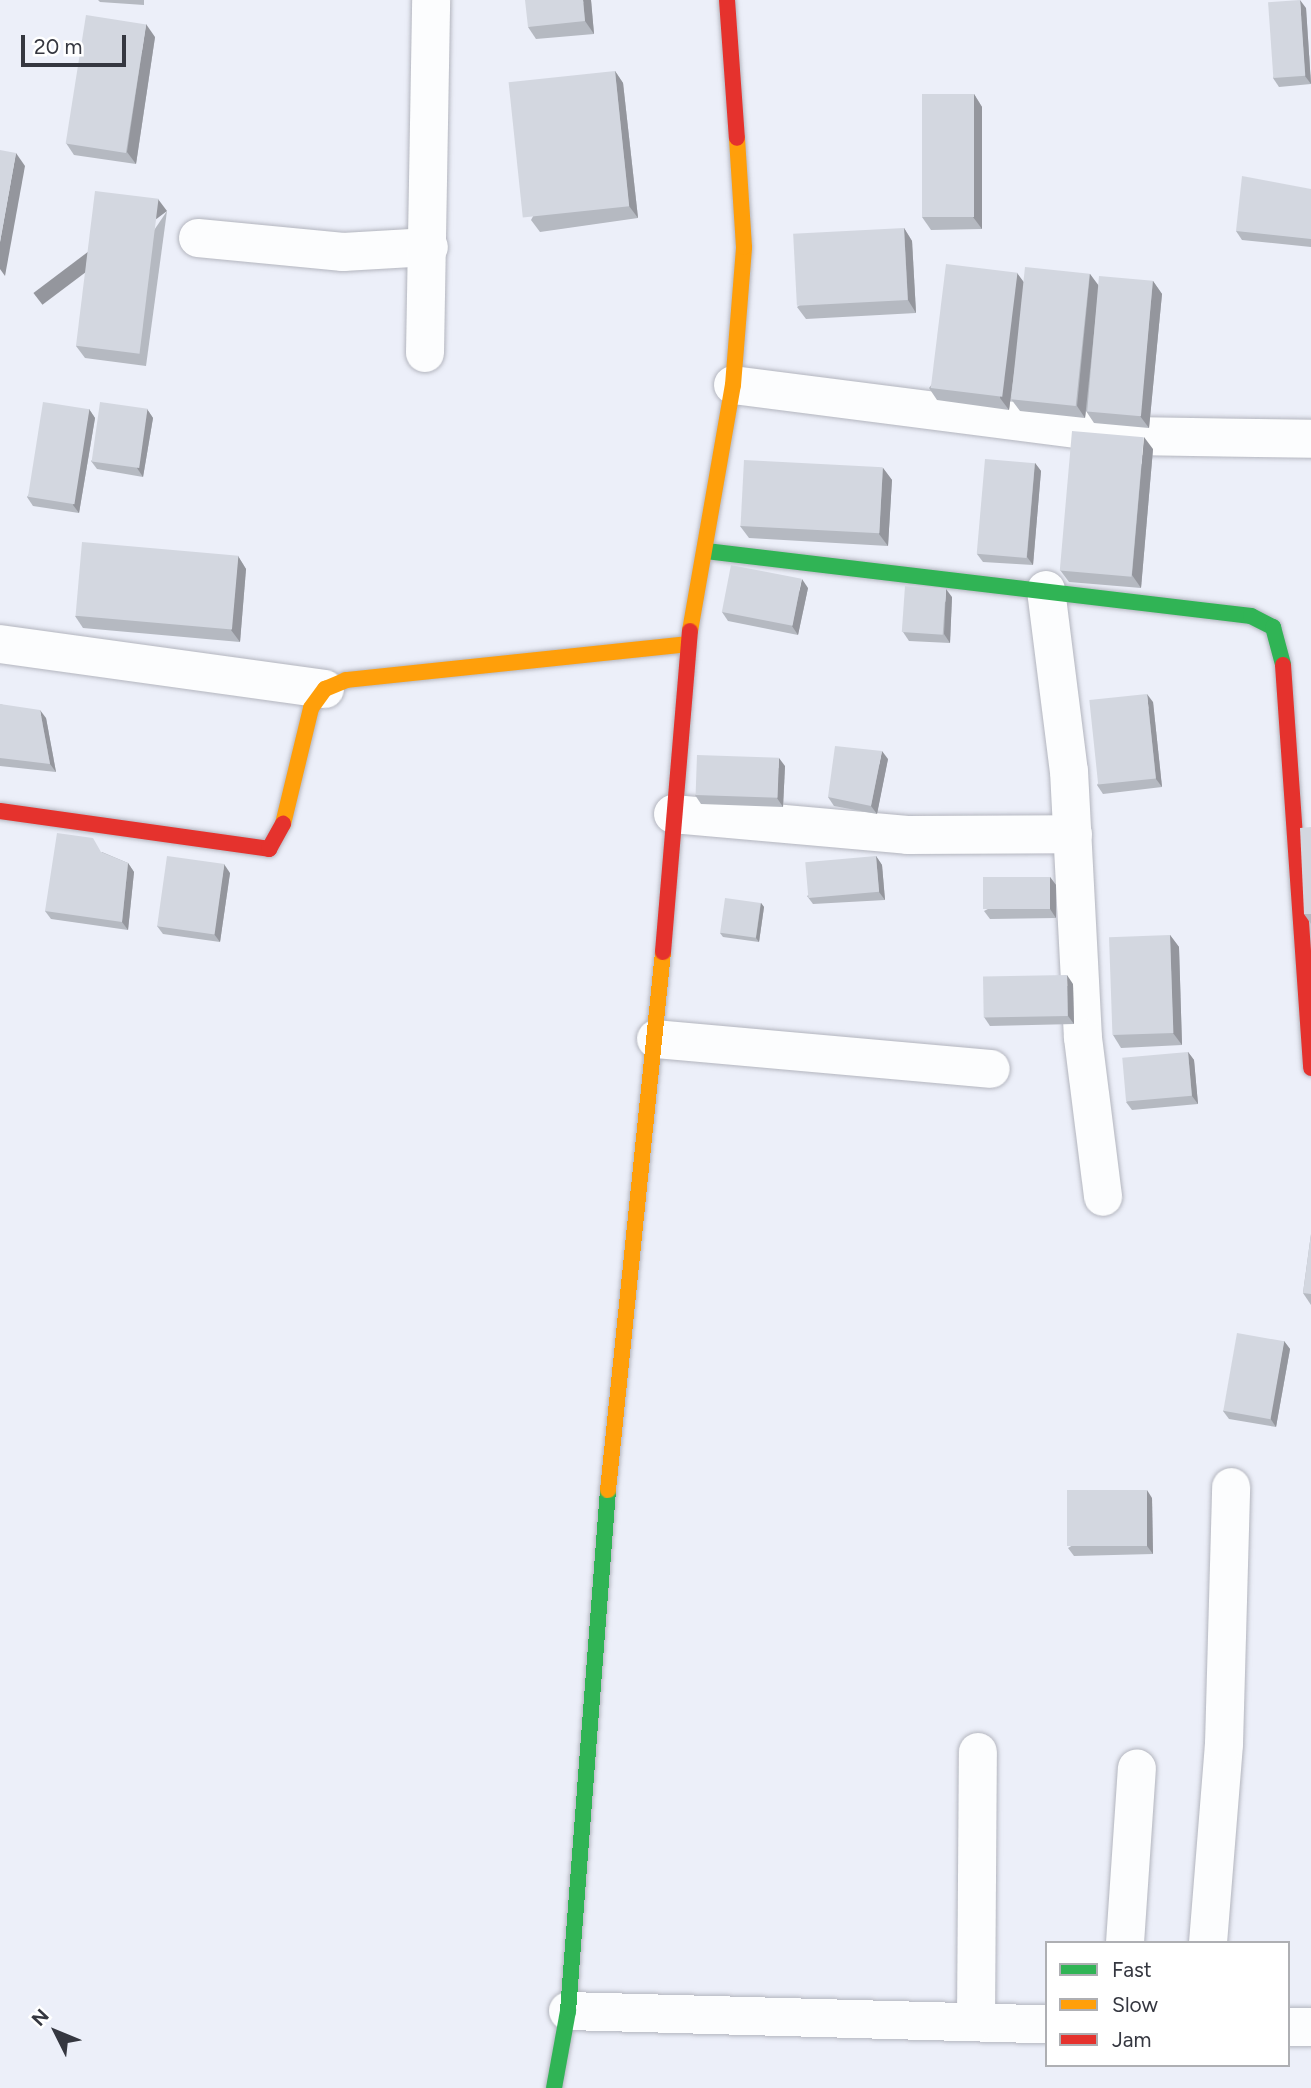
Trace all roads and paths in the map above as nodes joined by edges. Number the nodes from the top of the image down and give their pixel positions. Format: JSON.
{"nodes":[{"id":1,"x":431,"y":0,"type":"edge"},
{"id":2,"x":727,"y":0,"type":"edge"},
{"id":3,"x":198,"y":238,"type":"dead end"},
{"id":4,"x":429,"y":247,"type":"junction"},
{"id":5,"x":425,"y":353,"type":"dead end"},
{"id":6,"x":733,"y":385,"type":"junction"},
{"id":7,"x":1311,"y":439,"type":"edge"},
{"id":8,"x":706,"y":551,"type":"junction"},
{"id":9,"x":1046,"y":590,"type":"junction"},
{"id":10,"x":0,"y":644,"type":"edge"},
{"id":11,"x":688,"y":644,"type":"junction"},
{"id":12,"x":325,"y":689,"type":"junction"},
{"id":13,"x":0,"y":811,"type":"edge"},
{"id":14,"x":673,"y":814,"type":"junction"},
{"id":15,"x":1073,"y":834,"type":"junction"},
{"id":16,"x":656,"y":1039,"type":"junction"},
{"id":17,"x":1311,"y":1068,"type":"edge"},
{"id":18,"x":991,"y":1069,"type":"dead end"},
{"id":19,"x":1103,"y":1197,"type":"dead end"},
{"id":20,"x":1231,"y":1487,"type":"dead end"},
{"id":21,"x":978,"y":1752,"type":"dead end"},
{"id":22,"x":1137,"y":1768,"type":"dead end"},
{"id":23,"x":1125,"y":1941,"type":"edge"},
{"id":24,"x":1208,"y":1941,"type":"edge"},
{"id":25,"x":568,"y":2011,"type":"junction"},
{"id":26,"x":976,"y":2022,"type":"junction"},
{"id":27,"x":1045,"y":2024,"type":"edge"},
{"id":28,"x":1290,"y":2026,"type":"edge"},
{"id":29,"x":1311,"y":2027,"type":"edge"},
{"id":30,"x":554,"y":2088,"type":"edge"}],
"edges":[{"from":1,"to":4,"type":"street"},
{"from":2,"to":6,"type":"street"},
{"from":3,"to":4,"type":"street"},
{"from":4,"to":5,"type":"street"},
{"from":6,"to":7,"type":"street"},
{"from":6,"to":8,"type":"street"},
{"from":8,"to":9,"type":"street"},
{"from":8,"to":11,"type":"street"},
{"from":9,"to":15,"type":"street"},
{"from":9,"to":17,"type":"street"},
{"from":10,"to":12,"type":"street"},
{"from":11,"to":12,"type":"street"},
{"from":11,"to":14,"type":"street"},
{"from":12,"to":13,"type":"street"},
{"from":14,"to":15,"type":"street"},
{"from":14,"to":16,"type":"street"},
{"from":15,"to":19,"type":"street"},
{"from":16,"to":18,"type":"street"},
{"from":16,"to":25,"type":"street"},
{"from":20,"to":24,"type":"street"},
{"from":21,"to":26,"type":"street"},
{"from":22,"to":23,"type":"street"},
{"from":25,"to":26,"type":"street"},
{"from":25,"to":30,"type":"street"},
{"from":26,"to":27,"type":"street"},
{"from":28,"to":29,"type":"street"}]}
